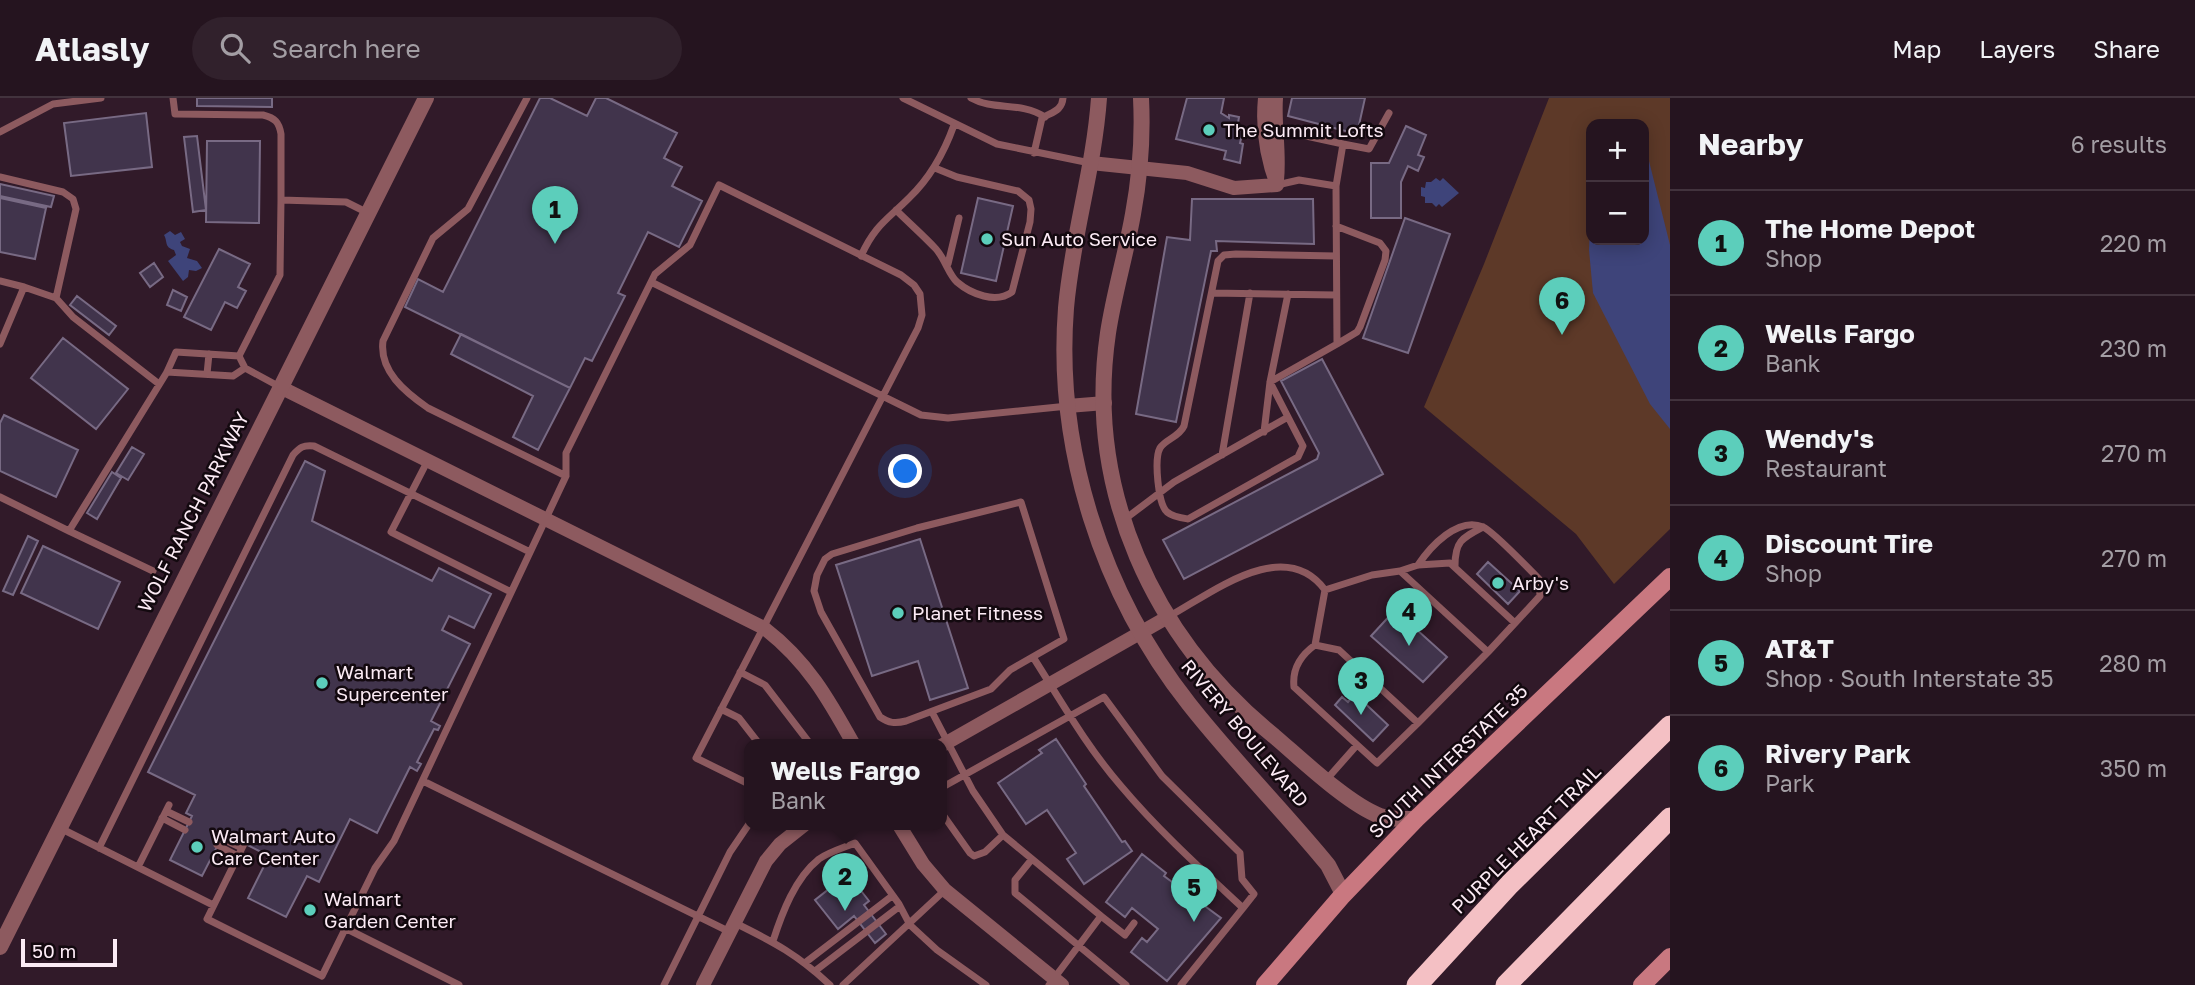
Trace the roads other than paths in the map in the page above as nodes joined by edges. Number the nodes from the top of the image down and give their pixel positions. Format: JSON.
{"nodes":[{"id":1,"x":101,"y":98,"type":"edge"},
{"id":2,"x":173,"y":98,"type":"edge"},
{"id":3,"x":426,"y":98,"type":"edge"},
{"id":4,"x":527,"y":98,"type":"edge"},
{"id":5,"x":903,"y":98,"type":"edge"},
{"id":6,"x":971,"y":98,"type":"edge"},
{"id":7,"x":1063,"y":98,"type":"edge"},
{"id":8,"x":1099,"y":98,"type":"edge"},
{"id":9,"x":1140,"y":98,"type":"edge"},
{"id":10,"x":1265,"y":98,"type":"edge"},
{"id":11,"x":1276,"y":98,"type":"edge"},
{"id":12,"x":1389,"y":113,"type":"dead end"},
{"id":13,"x":1045,"y":117,"type":"junction"},
{"id":14,"x":954,"y":125,"type":"junction"},
{"id":15,"x":0,"y":132,"type":"edge"},
{"id":16,"x":1297,"y":134,"type":"dead end"},
{"id":17,"x":1343,"y":144,"type":"junction"},
{"id":18,"x":1034,"y":153,"type":"junction"},
{"id":19,"x":1091,"y":163,"type":"junction"},
{"id":20,"x":935,"y":168,"type":"junction"},
{"id":21,"x":1140,"y":169,"type":"junction"},
{"id":22,"x":0,"y":177,"type":"edge"},
{"id":23,"x":1277,"y":185,"type":"junction"},
{"id":24,"x":1336,"y":186,"type":"junction"},
{"id":25,"x":281,"y":200,"type":"junction"},
{"id":26,"x":896,"y":211,"type":"junction"},
{"id":27,"x":368,"y":213,"type":"junction"},
{"id":28,"x":958,"y":218,"type":"dead end"},
{"id":29,"x":1336,"y":226,"type":"junction"},
{"id":30,"x":861,"y":256,"type":"junction"},
{"id":31,"x":1336,"y":256,"type":"junction"},
{"id":32,"x":948,"y":264,"type":"junction"},
{"id":33,"x":0,"y":281,"type":"edge"},
{"id":34,"x":651,"y":282,"type":"junction"},
{"id":35,"x":24,"y":287,"type":"junction"},
{"id":36,"x":1212,"y":293,"type":"junction"},
{"id":37,"x":1250,"y":293,"type":"junction"},
{"id":38,"x":1288,"y":294,"type":"junction"},
{"id":39,"x":1336,"y":295,"type":"junction"},
{"id":40,"x":56,"y":298,"type":"junction"},
{"id":41,"x":0,"y":344,"type":"edge"},
{"id":42,"x":1337,"y":344,"type":"junction"},
{"id":43,"x":209,"y":354,"type":"junction"},
{"id":44,"x":239,"y":356,"type":"junction"},
{"id":45,"x":245,"y":368,"type":"junction"},
{"id":46,"x":167,"y":372,"type":"junction"},
{"id":47,"x":207,"y":374,"type":"junction"},
{"id":48,"x":1270,"y":382,"type":"junction"},
{"id":49,"x":159,"y":384,"type":"junction"},
{"id":50,"x":280,"y":387,"type":"junction"},
{"id":51,"x":883,"y":397,"type":"junction"},
{"id":52,"x":1105,"y":403,"type":"junction"},
{"id":53,"x":1068,"y":406,"type":"junction"},
{"id":54,"x":1288,"y":417,"type":"junction"},
{"id":55,"x":1264,"y":432,"type":"junction"},
{"id":56,"x":1222,"y":455,"type":"junction"},
{"id":57,"x":428,"y":460,"type":"junction"},
{"id":58,"x":566,"y":476,"type":"junction"},
{"id":59,"x":411,"y":494,"type":"junction"},
{"id":60,"x":1159,"y":494,"type":"junction"},
{"id":61,"x":0,"y":497,"type":"edge"},
{"id":62,"x":546,"y":518,"type":"junction"},
{"id":63,"x":1123,"y":521,"type":"junction"},
{"id":64,"x":1483,"y":527,"type":"junction"},
{"id":65,"x":69,"y":531,"type":"junction"},
{"id":66,"x":530,"y":552,"type":"junction"},
{"id":67,"x":1418,"y":565,"type":"junction"},
{"id":68,"x":1455,"y":566,"type":"junction"},
{"id":69,"x":153,"y":571,"type":"dead end"},
{"id":70,"x":1400,"y":572,"type":"junction"},
{"id":71,"x":1670,"y":577,"type":"edge"},
{"id":72,"x":1325,"y":590,"type":"junction"},
{"id":73,"x":511,"y":592,"type":"junction"},
{"id":74,"x":1168,"y":617,"type":"junction"},
{"id":75,"x":1516,"y":623,"type":"junction"},
{"id":76,"x":764,"y":628,"type":"junction"},
{"id":77,"x":1142,"y":632,"type":"junction"},
{"id":78,"x":1315,"y":645,"type":"junction"},
{"id":79,"x":1488,"y":653,"type":"junction"},
{"id":80,"x":1032,"y":657,"type":"junction"},
{"id":81,"x":740,"y":673,"type":"junction"},
{"id":82,"x":1050,"y":684,"type":"junction"},
{"id":83,"x":722,"y":709,"type":"junction"},
{"id":84,"x":932,"y":712,"type":"junction"},
{"id":85,"x":1070,"y":716,"type":"junction"},
{"id":86,"x":1418,"y":723,"type":"junction"},
{"id":87,"x":1670,"y":726,"type":"edge"},
{"id":88,"x":756,"y":739,"type":"edge"},
{"id":89,"x":806,"y":739,"type":"edge"},
{"id":90,"x":850,"y":739,"type":"edge"},
{"id":91,"x":942,"y":739,"type":"edge"},
{"id":92,"x":947,"y":742,"type":"edge"},
{"id":93,"x":1357,"y":745,"type":"junction"},
{"id":94,"x":947,"y":749,"type":"edge"},
{"id":95,"x":964,"y":775,"type":"junction"},
{"id":96,"x":1327,"y":779,"type":"junction"},
{"id":97,"x":423,"y":781,"type":"junction"},
{"id":98,"x":744,"y":782,"type":"edge"},
{"id":99,"x":947,"y":785,"type":"edge"},
{"id":100,"x":1670,"y":818,"type":"edge"},
{"id":101,"x":947,"y":820,"type":"edge"},
{"id":102,"x":1416,"y":820,"type":"junction"},
{"id":103,"x":187,"y":826,"type":"dead end"},
{"id":104,"x":59,"y":828,"type":"junction"},
{"id":105,"x":745,"y":830,"type":"edge"},
{"id":106,"x":795,"y":830,"type":"edge"},
{"id":107,"x":902,"y":830,"type":"edge"},
{"id":108,"x":1003,"y":835,"type":"junction"},
{"id":109,"x":219,"y":842,"type":"dead end"},
{"id":110,"x":99,"y":848,"type":"junction"},
{"id":111,"x":1032,"y":859,"type":"junction"},
{"id":112,"x":138,"y":867,"type":"junction"},
{"id":113,"x":945,"y":890,"type":"junction"},
{"id":114,"x":892,"y":895,"type":"junction"},
{"id":115,"x":1340,"y":897,"type":"junction"},
{"id":116,"x":214,"y":905,"type":"junction"},
{"id":117,"x":900,"y":906,"type":"junction"},
{"id":118,"x":1243,"y":908,"type":"junction"},
{"id":119,"x":699,"y":916,"type":"junction"},
{"id":120,"x":1101,"y":916,"type":"junction"},
{"id":121,"x":1134,"y":923,"type":"dead end"},
{"id":122,"x":910,"y":925,"type":"junction"},
{"id":123,"x":732,"y":927,"type":"junction"},
{"id":124,"x":345,"y":928,"type":"junction"},
{"id":125,"x":773,"y":941,"type":"junction"},
{"id":126,"x":1078,"y":946,"type":"junction"},
{"id":127,"x":0,"y":947,"type":"edge"},
{"id":128,"x":1669,"y":958,"type":"edge"},
{"id":129,"x":806,"y":962,"type":"junction"},
{"id":130,"x":816,"y":971,"type":"junction"},
{"id":131,"x":1055,"y":983,"type":"edge"},
{"id":132,"x":459,"y":985,"type":"edge"},
{"id":133,"x":664,"y":985,"type":"edge"},
{"id":134,"x":703,"y":985,"type":"edge"},
{"id":135,"x":830,"y":985,"type":"edge"},
{"id":136,"x":843,"y":985,"type":"edge"},
{"id":137,"x":986,"y":985,"type":"edge"},
{"id":138,"x":1126,"y":985,"type":"edge"},
{"id":139,"x":1181,"y":985,"type":"edge"},
{"id":140,"x":1265,"y":985,"type":"edge"},
{"id":141,"x":1417,"y":985,"type":"edge"},
{"id":142,"x":1506,"y":985,"type":"edge"},
{"id":143,"x":1642,"y":985,"type":"edge"}],
"edges":[{"from":1,"to":15,"type":"lane"},
{"from":2,"to":25,"type":"lane"},
{"from":3,"to":27,"type":"street","name":"WOLF RANCH PARKWAY"},
{"from":4,"to":58,"type":"lane"},
{"from":5,"to":14,"type":"lane"},
{"from":6,"to":13,"type":"lane"},
{"from":7,"to":13,"type":"lane"},
{"from":8,"to":19,"type":"street","name":"RIVERY BOULEVARD"},
{"from":9,"to":21,"type":"street","name":"RIVERY BOULEVARD"},
{"from":10,"to":23,"type":"street"},
{"from":11,"to":23,"type":"street"},
{"from":12,"to":17,"type":"lane"},
{"from":13,"to":18,"type":"lane"},
{"from":14,"to":18,"type":"lane"},
{"from":14,"to":20,"type":"lane"},
{"from":16,"to":17,"type":"lane"},
{"from":17,"to":24,"type":"lane"},
{"from":18,"to":19,"type":"lane"},
{"from":19,"to":21,"type":"street"},
{"from":19,"to":53,"type":"street","name":"RIVERY BOULEVARD"},
{"from":20,"to":26,"type":"lane"},
{"from":20,"to":32,"type":"lane"},
{"from":21,"to":23,"type":"street"},
{"from":21,"to":52,"type":"street","name":"RIVERY BOULEVARD"},
{"from":22,"to":40,"type":"lane"},
{"from":23,"to":24,"type":"lane"},
{"from":24,"to":29,"type":"lane"},
{"from":25,"to":27,"type":"lane"},
{"from":25,"to":44,"type":"lane"},
{"from":26,"to":30,"type":"lane"},
{"from":26,"to":32,"type":"lane"},
{"from":27,"to":50,"type":"street","name":"WOLF RANCH PARKWAY"},
{"from":28,"to":32,"type":"lane"},
{"from":29,"to":31,"type":"lane"},
{"from":29,"to":42,"type":"lane"},
{"from":30,"to":34,"type":"lane"},
{"from":30,"to":51,"type":"lane"},
{"from":31,"to":36,"type":"lane"},
{"from":31,"to":39,"type":"lane"},
{"from":33,"to":35,"type":"lane"},
{"from":34,"to":51,"type":"lane"},
{"from":34,"to":58,"type":"lane"},
{"from":35,"to":40,"type":"lane"},
{"from":35,"to":41,"type":"lane"},
{"from":36,"to":37,"type":"lane"},
{"from":36,"to":60,"type":"lane"},
{"from":37,"to":38,"type":"lane"},
{"from":37,"to":56,"type":"lane"},
{"from":38,"to":39,"type":"lane"},
{"from":38,"to":48,"type":"lane"},
{"from":39,"to":42,"type":"lane"},
{"from":40,"to":49,"type":"lane"},
{"from":42,"to":48,"type":"lane"},
{"from":43,"to":44,"type":"lane"},
{"from":43,"to":46,"type":"lane"},
{"from":43,"to":47,"type":"lane"},
{"from":44,"to":45,"type":"lane"},
{"from":45,"to":47,"type":"lane"},
{"from":45,"to":50,"type":"lane"},
{"from":46,"to":47,"type":"lane"},
{"from":46,"to":49,"type":"lane"},
{"from":48,"to":54,"type":"lane"},
{"from":48,"to":55,"type":"lane"},
{"from":49,"to":65,"type":"lane"},
{"from":50,"to":57,"type":"street"},
{"from":50,"to":104,"type":"street","name":"WOLF RANCH PARKWAY"},
{"from":51,"to":53,"type":"lane"},
{"from":51,"to":76,"type":"lane"},
{"from":52,"to":53,"type":"street"},
{"from":52,"to":63,"type":"street","name":"RIVERY BOULEVARD"},
{"from":53,"to":77,"type":"street","name":"RIVERY BOULEVARD"},
{"from":54,"to":55,"type":"lane"},
{"from":54,"to":60,"type":"lane"},
{"from":55,"to":56,"type":"lane"},
{"from":56,"to":60,"type":"lane"},
{"from":57,"to":59,"type":"lane"},
{"from":57,"to":62,"type":"street"},
{"from":58,"to":62,"type":"lane"},
{"from":59,"to":66,"type":"lane"},
{"from":59,"to":73,"type":"lane"},
{"from":59,"to":110,"type":"lane"},
{"from":60,"to":63,"type":"lane"},
{"from":61,"to":65,"type":"lane"},
{"from":62,"to":66,"type":"lane"},
{"from":62,"to":76,"type":"street"},
{"from":63,"to":74,"type":"street","name":"RIVERY BOULEVARD"},
{"from":64,"to":67,"type":"lane"},
{"from":64,"to":68,"type":"lane"},
{"from":64,"to":75,"type":"lane"},
{"from":65,"to":69,"type":"lane"},
{"from":66,"to":73,"type":"lane"},
{"from":67,"to":68,"type":"lane"},
{"from":67,"to":70,"type":"lane"},
{"from":68,"to":75,"type":"lane"},
{"from":70,"to":72,"type":"lane"},
{"from":70,"to":79,"type":"lane"},
{"from":71,"to":102,"type":"main road","name":"SOUTH INTERSTATE 35"},
{"from":72,"to":74,"type":"lane"},
{"from":72,"to":78,"type":"lane"},
{"from":73,"to":97,"type":"lane"},
{"from":74,"to":77,"type":"street"},
{"from":74,"to":96,"type":"street","name":"RIVERY BOULEVARD"},
{"from":75,"to":79,"type":"lane"},
{"from":76,"to":81,"type":"lane"},
{"from":76,"to":90,"type":"street"},
{"from":77,"to":82,"type":"street"},
{"from":77,"to":115,"type":"street","name":"RIVERY BOULEVARD"},
{"from":78,"to":86,"type":"lane"},
{"from":78,"to":93,"type":"lane"},
{"from":79,"to":86,"type":"lane"},
{"from":80,"to":82,"type":"lane"},
{"from":80,"to":84,"type":"lane"},
{"from":80,"to":84,"type":"lane"},
{"from":81,"to":83,"type":"lane"},
{"from":81,"to":89,"type":"lane"},
{"from":82,"to":85,"type":"lane"},
{"from":82,"to":92,"type":"street"},
{"from":83,"to":88,"type":"lane"},
{"from":83,"to":98,"type":"lane"},
{"from":84,"to":91,"type":"lane"},
{"from":85,"to":95,"type":"lane"},
{"from":85,"to":118,"type":"lane"},
{"from":85,"to":118,"type":"lane"},
{"from":86,"to":93,"type":"lane"},
{"from":87,"to":141,"type":"highway","name":"PURPLE HEART TRAIL"},
{"from":93,"to":96,"type":"lane"},
{"from":94,"to":95,"type":"lane"},
{"from":95,"to":99,"type":"lane"},
{"from":95,"to":108,"type":"lane"},
{"from":96,"to":102,"type":"street","name":"RIVERY BOULEVARD"},
{"from":97,"to":119,"type":"lane"},
{"from":97,"to":124,"type":"lane"},
{"from":100,"to":142,"type":"highway"},
{"from":101,"to":108,"type":"lane"},
{"from":102,"to":115,"type":"main road","name":"SOUTH INTERSTATE 35"},
{"from":103,"to":112,"type":"lane"},
{"from":104,"to":110,"type":"lane"},
{"from":104,"to":127,"type":"street","name":"WOLF RANCH PARKWAY"},
{"from":105,"to":119,"type":"lane"},
{"from":106,"to":123,"type":"street"},
{"from":107,"to":113,"type":"street"},
{"from":108,"to":111,"type":"lane"},
{"from":109,"to":116,"type":"lane"},
{"from":110,"to":112,"type":"lane"},
{"from":111,"to":120,"type":"lane"},
{"from":111,"to":126,"type":"lane"},
{"from":112,"to":116,"type":"lane"},
{"from":113,"to":122,"type":"lane"},
{"from":113,"to":131,"type":"street"},
{"from":114,"to":117,"type":"lane"},
{"from":114,"to":125,"type":"lane"},
{"from":114,"to":129,"type":"lane"},
{"from":115,"to":140,"type":"main road","name":"SOUTH INTERSTATE 35"},
{"from":116,"to":124,"type":"lane"},
{"from":117,"to":122,"type":"lane"},
{"from":117,"to":130,"type":"lane"},
{"from":118,"to":139,"type":"lane"},
{"from":119,"to":123,"type":"lane"},
{"from":119,"to":133,"type":"lane"},
{"from":120,"to":121,"type":"lane"},
{"from":120,"to":126,"type":"lane"},
{"from":122,"to":136,"type":"lane"},
{"from":122,"to":137,"type":"lane"},
{"from":123,"to":125,"type":"lane"},
{"from":123,"to":134,"type":"street"},
{"from":124,"to":132,"type":"lane"},
{"from":125,"to":129,"type":"lane"},
{"from":126,"to":131,"type":"lane"},
{"from":126,"to":138,"type":"lane"},
{"from":128,"to":143,"type":"main road"},
{"from":129,"to":130,"type":"lane"},
{"from":130,"to":135,"type":"lane"}]}
